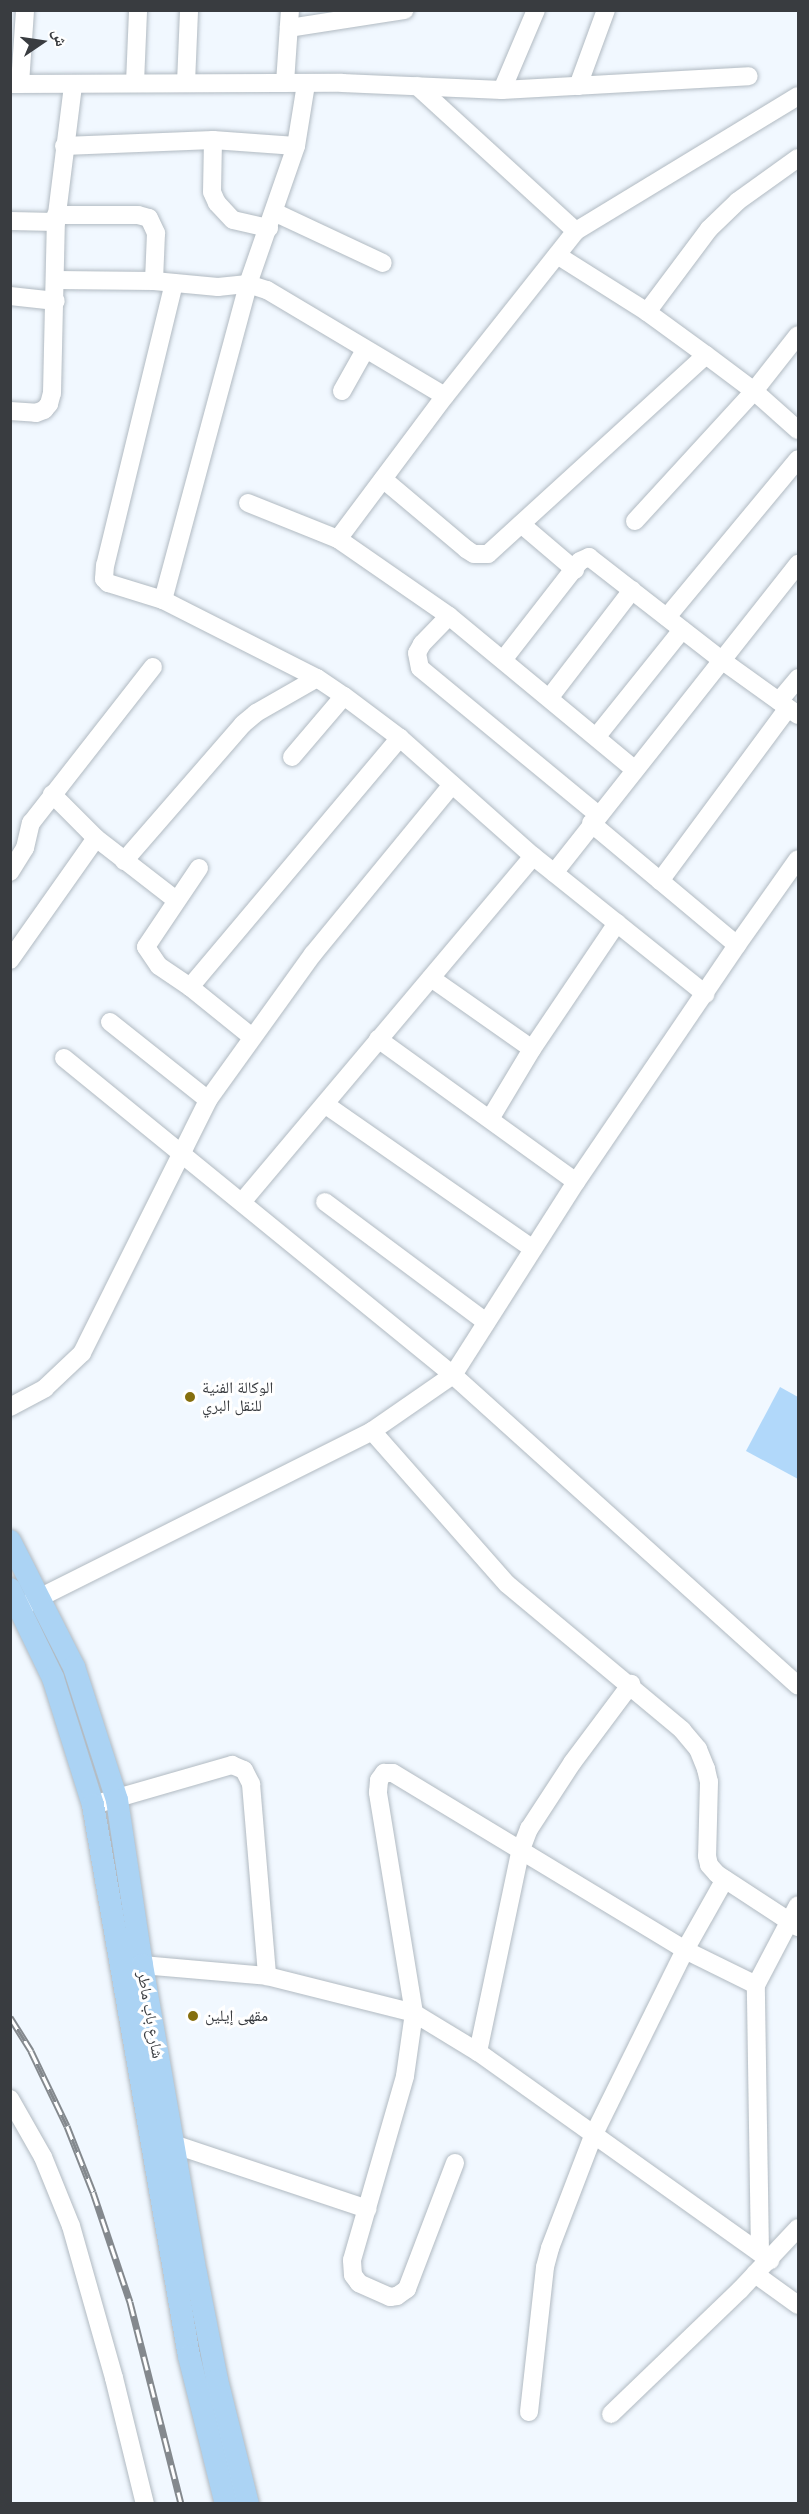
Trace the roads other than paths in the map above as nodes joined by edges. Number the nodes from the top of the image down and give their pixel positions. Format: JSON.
{"nodes":[{"id":1,"x":25,"y":10,"type":"edge"},
{"id":2,"x":138,"y":10,"type":"edge"},
{"id":3,"x":189,"y":10,"type":"edge"},
{"id":4,"x":405,"y":10,"type":"edge"},
{"id":5,"x":536,"y":10,"type":"edge"},
{"id":6,"x":606,"y":10,"type":"edge"},
{"id":7,"x":289,"y":19,"type":"edge"},
{"id":8,"x":749,"y":76,"type":"dead end"},
{"id":9,"x":135,"y":83,"type":"junction"},
{"id":10,"x":186,"y":83,"type":"junction"},
{"id":11,"x":285,"y":83,"type":"junction"},
{"id":12,"x":15,"y":84,"type":"edge"},
{"id":13,"x":306,"y":84,"type":"junction"},
{"id":14,"x":73,"y":85,"type":"junction"},
{"id":15,"x":417,"y":86,"type":"junction"},
{"id":16,"x":578,"y":86,"type":"junction"},
{"id":17,"x":502,"y":90,"type":"junction"},
{"id":18,"x":798,"y":96,"type":"edge"},
{"id":19,"x":213,"y":140,"type":"junction"},
{"id":20,"x":64,"y":146,"type":"junction"},
{"id":21,"x":296,"y":146,"type":"junction"},
{"id":22,"x":798,"y":158,"type":"edge"},
{"id":23,"x":56,"y":218,"type":"junction"},
{"id":24,"x":272,"y":220,"type":"junction"},
{"id":25,"x":10,"y":221,"type":"edge"},
{"id":26,"x":576,"y":231,"type":"junction"},
{"id":27,"x":557,"y":255,"type":"junction"},
{"id":28,"x":383,"y":263,"type":"dead end"},
{"id":29,"x":56,"y":280,"type":"junction"},
{"id":30,"x":154,"y":281,"type":"junction"},
{"id":31,"x":174,"y":283,"type":"junction"},
{"id":32,"x":248,"y":284,"type":"junction"},
{"id":33,"x":10,"y":296,"type":"edge"},
{"id":34,"x":56,"y":301,"type":"junction"},
{"id":35,"x":647,"y":312,"type":"junction"},
{"id":36,"x":798,"y":335,"type":"edge"},
{"id":37,"x":365,"y":350,"type":"junction"},
{"id":38,"x":706,"y":355,"type":"junction"},
{"id":39,"x":342,"y":391,"type":"dead end"},
{"id":40,"x":754,"y":391,"type":"junction"},
{"id":41,"x":445,"y":396,"type":"junction"},
{"id":42,"x":10,"y":411,"type":"edge"},
{"id":43,"x":798,"y":430,"type":"edge"},
{"id":44,"x":798,"y":459,"type":"edge"},
{"id":45,"x":382,"y":480,"type":"junction"},
{"id":46,"x":248,"y":503,"type":"dead end"},
{"id":47,"x":635,"y":521,"type":"dead end"},
{"id":48,"x":521,"y":525,"type":"junction"},
{"id":49,"x":338,"y":539,"type":"junction"},
{"id":50,"x":798,"y":564,"type":"edge"},
{"id":51,"x":574,"y":570,"type":"junction"},
{"id":52,"x":632,"y":590,"type":"junction"},
{"id":53,"x":163,"y":600,"type":"junction"},
{"id":54,"x":449,"y":616,"type":"junction"},
{"id":55,"x":667,"y":617,"type":"junction"},
{"id":56,"x":682,"y":630,"type":"junction"},
{"id":57,"x":720,"y":659,"type":"junction"},
{"id":58,"x":503,"y":660,"type":"junction"},
{"id":59,"x":153,"y":667,"type":"dead end"},
{"id":60,"x":317,"y":678,"type":"junction"},
{"id":61,"x":798,"y":678,"type":"edge"},
{"id":62,"x":344,"y":696,"type":"junction"},
{"id":63,"x":550,"y":697,"type":"junction"},
{"id":64,"x":789,"y":708,"type":"edge"},
{"id":65,"x":597,"y":736,"type":"junction"},
{"id":66,"x":400,"y":738,"type":"junction"},
{"id":67,"x":292,"y":757,"type":"dead end"},
{"id":68,"x":634,"y":769,"type":"junction"},
{"id":69,"x":453,"y":785,"type":"junction"},
{"id":70,"x":52,"y":794,"type":"junction"},
{"id":71,"x":594,"y":819,"type":"junction"},
{"id":72,"x":96,"y":838,"type":"junction"},
{"id":73,"x":533,"y":856,"type":"junction"},
{"id":74,"x":798,"y":859,"type":"edge"},
{"id":75,"x":124,"y":861,"type":"junction"},
{"id":76,"x":199,"y":868,"type":"dead end"},
{"id":77,"x":10,"y":872,"type":"edge"},
{"id":78,"x":554,"y":873,"type":"junction"},
{"id":79,"x":660,"y":881,"type":"junction"},
{"id":80,"x":176,"y":900,"type":"junction"},
{"id":81,"x":617,"y":923,"type":"junction"},
{"id":82,"x":737,"y":945,"type":"junction"},
{"id":83,"x":10,"y":960,"type":"edge"},
{"id":84,"x":431,"y":978,"type":"junction"},
{"id":85,"x":189,"y":987,"type":"junction"},
{"id":86,"x":705,"y":994,"type":"junction"},
{"id":87,"x":110,"y":1022,"type":"dead end"},
{"id":88,"x":252,"y":1037,"type":"junction"},
{"id":89,"x":378,"y":1039,"type":"junction"},
{"id":90,"x":532,"y":1049,"type":"junction"},
{"id":91,"x":64,"y":1058,"type":"dead end"},
{"id":92,"x":208,"y":1100,"type":"junction"},
{"id":93,"x":326,"y":1105,"type":"junction"},
{"id":94,"x":490,"y":1119,"type":"junction"},
{"id":95,"x":182,"y":1155,"type":"junction"},
{"id":96,"x":576,"y":1182,"type":"junction"},
{"id":97,"x":242,"y":1202,"type":"junction"},
{"id":98,"x":325,"y":1202,"type":"dead end"},
{"id":99,"x":532,"y":1249,"type":"junction"},
{"id":100,"x":486,"y":1322,"type":"junction"},
{"id":101,"x":453,"y":1375,"type":"junction"},
{"id":102,"x":10,"y":1407,"type":"edge"},
{"id":103,"x":372,"y":1431,"type":"junction"},
{"id":104,"x":10,"y":1541,"type":"edge"},
{"id":105,"x":40,"y":1597,"type":"junction"},
{"id":106,"x":15,"y":1599,"type":"edge"},
{"id":107,"x":631,"y":1684,"type":"junction"},
{"id":108,"x":798,"y":1686,"type":"edge"},
{"id":109,"x":117,"y":1800,"type":"junction"},
{"id":110,"x":93,"y":1805,"type":"junction"},
{"id":111,"x":520,"y":1852,"type":"junction"},
{"id":112,"x":725,"y":1879,"type":"junction"},
{"id":113,"x":795,"y":1917,"type":"edge"},
{"id":114,"x":685,"y":1950,"type":"junction"},
{"id":115,"x":132,"y":1967,"type":"junction"},
{"id":116,"x":267,"y":1976,"type":"junction"},
{"id":117,"x":756,"y":1984,"type":"junction"},
{"id":118,"x":414,"y":2013,"type":"junction"},
{"id":119,"x":478,"y":2052,"type":"junction"},
{"id":120,"x":10,"y":2099,"type":"edge"},
{"id":121,"x":593,"y":2136,"type":"junction"},
{"id":122,"x":173,"y":2144,"type":"junction"},
{"id":123,"x":455,"y":2163,"type":"dead end"},
{"id":124,"x":367,"y":2209,"type":"junction"},
{"id":125,"x":798,"y":2228,"type":"edge"},
{"id":126,"x":765,"y":2257,"type":"junction"},
{"id":127,"x":756,"y":2274,"type":"junction"},
{"id":128,"x":798,"y":2305,"type":"edge"},
{"id":129,"x":529,"y":2412,"type":"dead end"},
{"id":130,"x":611,"y":2414,"type":"dead end"},
{"id":131,"x":145,"y":2504,"type":"edge"},
{"id":132,"x":226,"y":2504,"type":"edge"},
{"id":133,"x":248,"y":2504,"type":"edge"}],
"edges":[{"from":1,"to":12,"type":"street"},
{"from":2,"to":9,"type":"street"},
{"from":3,"to":10,"type":"street"},
{"from":4,"to":7,"type":"street"},
{"from":5,"to":17,"type":"street"},
{"from":6,"to":16,"type":"street"},
{"from":7,"to":11,"type":"street"},
{"from":8,"to":16,"type":"street"},
{"from":9,"to":10,"type":"street"},
{"from":9,"to":14,"type":"street"},
{"from":10,"to":11,"type":"street"},
{"from":11,"to":13,"type":"street"},
{"from":12,"to":14,"type":"street"},
{"from":13,"to":15,"type":"street"},
{"from":13,"to":21,"type":"street"},
{"from":14,"to":20,"type":"street"},
{"from":15,"to":17,"type":"street"},
{"from":15,"to":26,"type":"street"},
{"from":16,"to":17,"type":"street"},
{"from":18,"to":26,"type":"street"},
{"from":19,"to":20,"type":"street"},
{"from":19,"to":21,"type":"street"},
{"from":19,"to":24,"type":"street"},
{"from":20,"to":23,"type":"street"},
{"from":21,"to":24,"type":"street"},
{"from":22,"to":35,"type":"street"},
{"from":23,"to":25,"type":"street"},
{"from":23,"to":29,"type":"street"},
{"from":23,"to":30,"type":"street"},
{"from":24,"to":28,"type":"street"},
{"from":24,"to":32,"type":"street"},
{"from":26,"to":27,"type":"street"},
{"from":27,"to":35,"type":"street"},
{"from":27,"to":41,"type":"street"},
{"from":29,"to":30,"type":"street"},
{"from":29,"to":34,"type":"street"},
{"from":30,"to":31,"type":"street"},
{"from":31,"to":32,"type":"street"},
{"from":31,"to":53,"type":"street"},
{"from":32,"to":37,"type":"street"},
{"from":32,"to":53,"type":"street"},
{"from":33,"to":34,"type":"street"},
{"from":34,"to":42,"type":"street"},
{"from":35,"to":38,"type":"street"},
{"from":36,"to":40,"type":"street"},
{"from":37,"to":39,"type":"street"},
{"from":37,"to":41,"type":"street"},
{"from":38,"to":40,"type":"street"},
{"from":38,"to":48,"type":"street"},
{"from":40,"to":43,"type":"street"},
{"from":40,"to":47,"type":"street"},
{"from":41,"to":45,"type":"street"},
{"from":44,"to":55,"type":"street"},
{"from":45,"to":48,"type":"street"},
{"from":45,"to":49,"type":"street"},
{"from":46,"to":49,"type":"street"},
{"from":48,"to":51,"type":"street"},
{"from":49,"to":54,"type":"street"},
{"from":50,"to":57,"type":"street"},
{"from":51,"to":52,"type":"street"},
{"from":51,"to":58,"type":"street"},
{"from":52,"to":55,"type":"street"},
{"from":52,"to":63,"type":"street"},
{"from":53,"to":60,"type":"street"},
{"from":54,"to":58,"type":"street"},
{"from":54,"to":71,"type":"street"},
{"from":55,"to":56,"type":"street"},
{"from":56,"to":57,"type":"street"},
{"from":56,"to":65,"type":"street"},
{"from":57,"to":64,"type":"street"},
{"from":57,"to":68,"type":"street"},
{"from":58,"to":63,"type":"street"},
{"from":59,"to":70,"type":"street"},
{"from":60,"to":62,"type":"street"},
{"from":60,"to":75,"type":"street"},
{"from":61,"to":64,"type":"street"},
{"from":62,"to":66,"type":"street"},
{"from":62,"to":67,"type":"street"},
{"from":63,"to":65,"type":"street"},
{"from":64,"to":79,"type":"street"},
{"from":65,"to":68,"type":"street"},
{"from":66,"to":69,"type":"street"},
{"from":66,"to":85,"type":"street"},
{"from":68,"to":71,"type":"street"},
{"from":69,"to":73,"type":"street"},
{"from":69,"to":88,"type":"street"},
{"from":70,"to":72,"type":"street"},
{"from":70,"to":77,"type":"street"},
{"from":71,"to":78,"type":"street"},
{"from":71,"to":79,"type":"street"},
{"from":72,"to":75,"type":"street"},
{"from":72,"to":83,"type":"street"},
{"from":73,"to":78,"type":"street"},
{"from":73,"to":84,"type":"street"},
{"from":74,"to":82,"type":"street"},
{"from":75,"to":80,"type":"street"},
{"from":76,"to":80,"type":"street"},
{"from":78,"to":81,"type":"street"},
{"from":79,"to":82,"type":"street"},
{"from":80,"to":85,"type":"street"},
{"from":81,"to":86,"type":"street"},
{"from":81,"to":90,"type":"street"},
{"from":82,"to":86,"type":"street"},
{"from":84,"to":89,"type":"street"},
{"from":84,"to":90,"type":"street"},
{"from":85,"to":88,"type":"street"},
{"from":86,"to":96,"type":"street"},
{"from":87,"to":92,"type":"street"},
{"from":88,"to":92,"type":"street"},
{"from":89,"to":93,"type":"street"},
{"from":89,"to":94,"type":"street"},
{"from":90,"to":94,"type":"street"},
{"from":91,"to":95,"type":"street"},
{"from":92,"to":95,"type":"street"},
{"from":93,"to":97,"type":"street"},
{"from":93,"to":99,"type":"street"},
{"from":94,"to":96,"type":"street"},
{"from":95,"to":97,"type":"street"},
{"from":95,"to":102,"type":"street"},
{"from":96,"to":99,"type":"street"},
{"from":97,"to":101,"type":"street"},
{"from":98,"to":100,"type":"street"},
{"from":99,"to":100,"type":"street"},
{"from":100,"to":101,"type":"street"},
{"from":101,"to":103,"type":"street"},
{"from":101,"to":108,"type":"street"},
{"from":103,"to":105,"type":"street"},
{"from":103,"to":107,"type":"street"},
{"from":104,"to":105,"type":"main road","name":"شارع باب ماطر"},
{"from":105,"to":106,"type":"street"},
{"from":105,"to":109,"type":"main road","name":"شارع باب ماطر"},
{"from":106,"to":110,"type":"main road","name":"شارع باب ماطر"},
{"from":107,"to":111,"type":"street"},
{"from":107,"to":112,"type":"street"},
{"from":109,"to":110,"type":"street"},
{"from":109,"to":115,"type":"main road","name":"شارع باب ماطر"},
{"from":109,"to":116,"type":"street"},
{"from":110,"to":115,"type":"main road","name":"شارع باب ماطر"},
{"from":111,"to":114,"type":"street"},
{"from":111,"to":118,"type":"street"},
{"from":111,"to":119,"type":"street"},
{"from":112,"to":113,"type":"street"},
{"from":112,"to":114,"type":"street"},
{"from":113,"to":117,"type":"street"},
{"from":114,"to":117,"type":"street"},
{"from":114,"to":121,"type":"street"},
{"from":115,"to":116,"type":"street"},
{"from":115,"to":122,"type":"main road","name":"شارع باب ماطر"},
{"from":115,"to":132,"type":"main road","name":"شارع باب ماطر"},
{"from":116,"to":118,"type":"street"},
{"from":117,"to":126,"type":"street"},
{"from":118,"to":119,"type":"street"},
{"from":118,"to":124,"type":"street"},
{"from":119,"to":121,"type":"street"},
{"from":120,"to":131,"type":"street"},
{"from":121,"to":126,"type":"street"},
{"from":121,"to":129,"type":"street"},
{"from":122,"to":124,"type":"street"},
{"from":122,"to":133,"type":"main road","name":"شارع باب ماطر"},
{"from":123,"to":124,"type":"street"},
{"from":125,"to":126,"type":"street"},
{"from":126,"to":127,"type":"street"},
{"from":127,"to":128,"type":"street"},
{"from":127,"to":130,"type":"street"}]}
